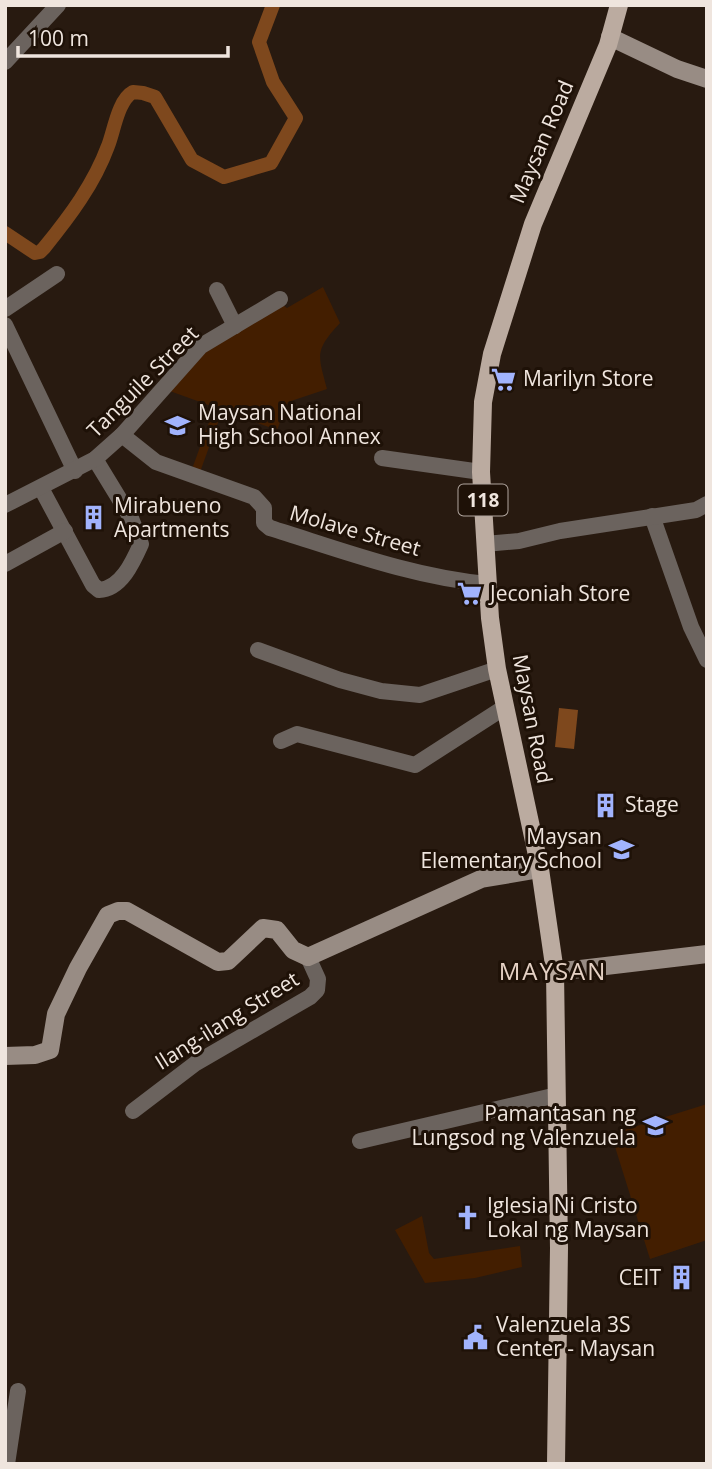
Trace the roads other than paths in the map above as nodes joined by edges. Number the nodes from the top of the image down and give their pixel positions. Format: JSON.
{"nodes":[{"id":1,"x":58,"y":5,"type":"edge"},
{"id":2,"x":619,"y":5,"type":"edge"},
{"id":3,"x":613,"y":39,"type":"junction"},
{"id":4,"x":5,"y":62,"type":"edge"},
{"id":5,"x":707,"y":79,"type":"edge"},
{"id":6,"x":57,"y":274,"type":"dead end"},
{"id":7,"x":217,"y":290,"type":"dead end"},
{"id":8,"x":280,"y":299,"type":"dead end"},
{"id":9,"x":5,"y":309,"type":"edge"},
{"id":10,"x":5,"y":325,"type":"edge"},
{"id":11,"x":235,"y":326,"type":"junction"},
{"id":12,"x":122,"y":435,"type":"junction"},
{"id":13,"x":382,"y":458,"type":"dead end"},
{"id":14,"x":95,"y":459,"type":"junction"},
{"id":15,"x":75,"y":471,"type":"junction"},
{"id":16,"x":479,"y":472,"type":"junction"},
{"id":17,"x":41,"y":488,"type":"junction"},
{"id":18,"x":707,"y":504,"type":"edge"},
{"id":19,"x":5,"y":505,"type":"edge"},
{"id":20,"x":652,"y":516,"type":"junction"},
{"id":21,"x":65,"y":531,"type":"junction"},
{"id":22,"x":485,"y":544,"type":"junction"},
{"id":23,"x":5,"y":564,"type":"edge"},
{"id":24,"x":487,"y":584,"type":"junction"},
{"id":25,"x":258,"y":650,"type":"dead end"},
{"id":26,"x":707,"y":660,"type":"edge"},
{"id":27,"x":497,"y":669,"type":"junction"},
{"id":28,"x":502,"y":709,"type":"junction"},
{"id":29,"x":281,"y":741,"type":"dead end"},
{"id":30,"x":540,"y":869,"type":"junction"},
{"id":31,"x":707,"y":954,"type":"edge"},
{"id":32,"x":308,"y":957,"type":"junction"},
{"id":33,"x":555,"y":972,"type":"junction"},
{"id":34,"x":5,"y":1056,"type":"edge"},
{"id":35,"x":557,"y":1095,"type":"junction"},
{"id":36,"x":133,"y":1111,"type":"dead end"},
{"id":37,"x":360,"y":1141,"type":"dead end"},
{"id":38,"x":18,"y":1391,"type":"dead end"},
{"id":39,"x":7,"y":1464,"type":"edge"},
{"id":40,"x":556,"y":1464,"type":"edge"}],
"edges":[{"from":1,"to":4,"type":"street"},
{"from":2,"to":3,"type":"main road","name":"Maysan Road","number":"118"},
{"from":3,"to":5,"type":"street"},
{"from":3,"to":16,"type":"main road","name":"Maysan Road","number":"118"},
{"from":6,"to":9,"type":"street"},
{"from":7,"to":11,"type":"street"},
{"from":8,"to":11,"type":"street","name":"Tanguile Street"},
{"from":10,"to":15,"type":"street"},
{"from":11,"to":12,"type":"street","name":"Tanguile Street"},
{"from":12,"to":14,"type":"street","name":"Tanguile Street"},
{"from":12,"to":24,"type":"street","name":"Molave Street"},
{"from":13,"to":16,"type":"street"},
{"from":14,"to":15,"type":"street","name":"Tanguile Street"},
{"from":14,"to":21,"type":"street"},
{"from":15,"to":17,"type":"street","name":"Tanguile Street"},
{"from":16,"to":22,"type":"main road","name":"Maysan Road","number":"118"},
{"from":17,"to":19,"type":"street","name":"Tanguile Street"},
{"from":17,"to":21,"type":"street"},
{"from":18,"to":20,"type":"street"},
{"from":20,"to":22,"type":"street"},
{"from":20,"to":26,"type":"street"},
{"from":21,"to":23,"type":"street"},
{"from":22,"to":24,"type":"main road","name":"Maysan Road","number":"118"},
{"from":24,"to":27,"type":"main road","name":"Maysan Road","number":"118"},
{"from":25,"to":27,"type":"street"},
{"from":27,"to":28,"type":"main road","name":"Maysan Road","number":"118"},
{"from":28,"to":29,"type":"street"},
{"from":28,"to":30,"type":"main road","name":"Maysan Road","number":"118"},
{"from":30,"to":32,"type":"street","name":"Ilang-ilang Street"},
{"from":30,"to":33,"type":"main road","name":"Maysan Road","number":"118"},
{"from":31,"to":33,"type":"street"},
{"from":32,"to":34,"type":"street","name":"Ilang-ilang Street"},
{"from":32,"to":36,"type":"street","name":"Ilang-ilang Street"},
{"from":33,"to":35,"type":"main road","name":"Maysan Road","number":"118"},
{"from":35,"to":37,"type":"street"},
{"from":35,"to":40,"type":"main road","name":"Maysan Road","number":"118"},
{"from":38,"to":39,"type":"street"}]}
